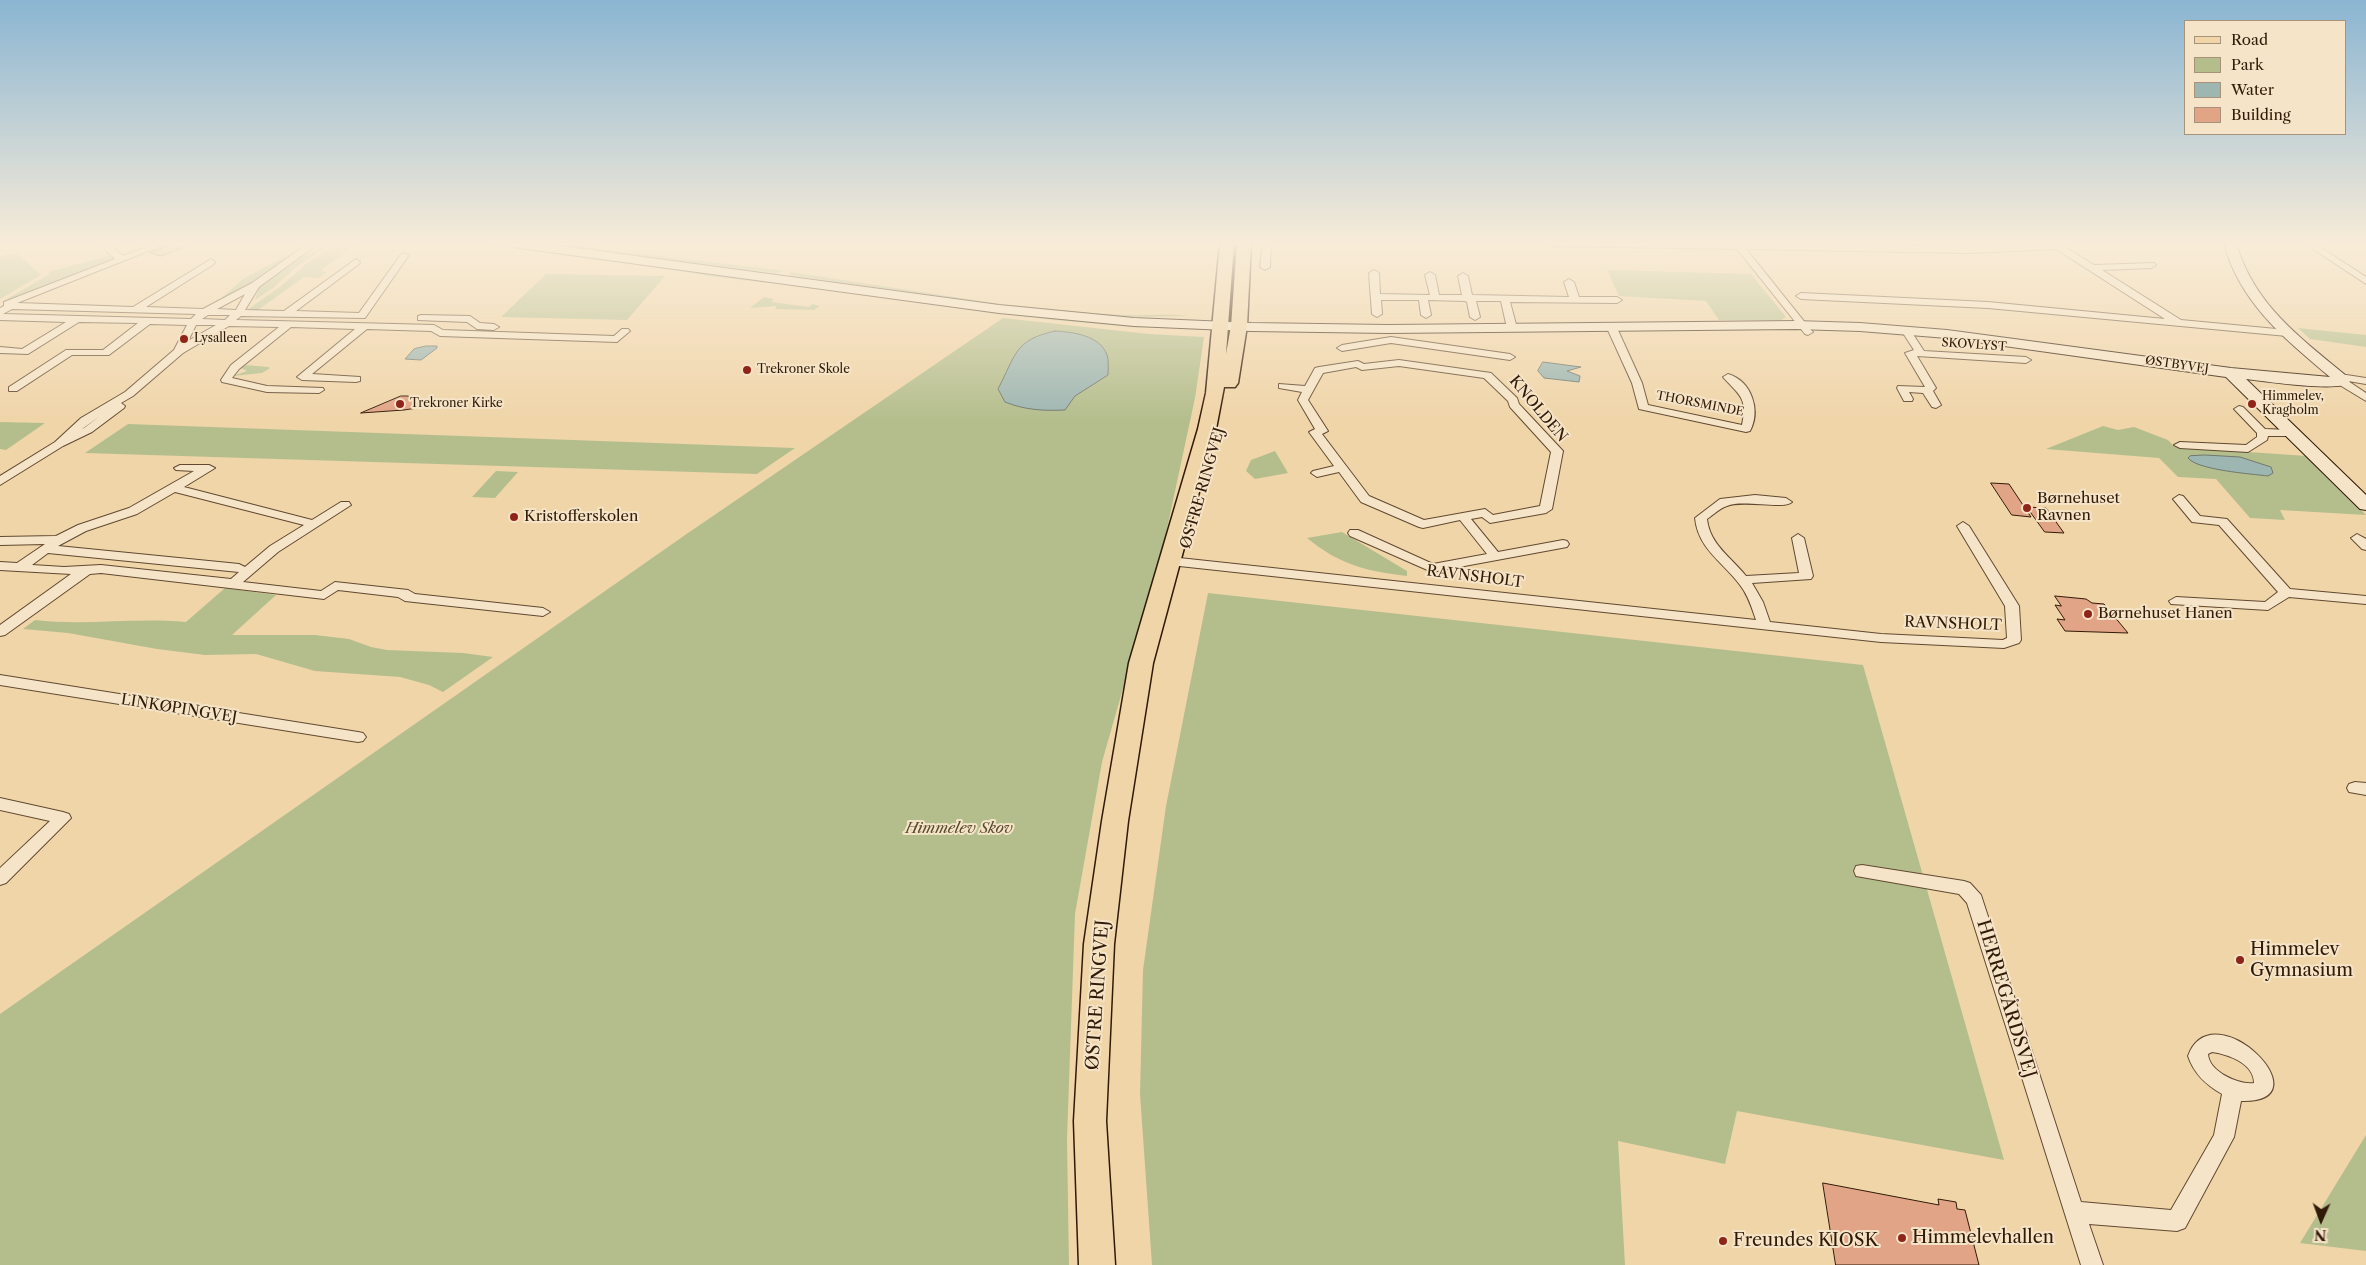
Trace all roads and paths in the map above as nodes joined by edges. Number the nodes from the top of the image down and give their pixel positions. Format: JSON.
{"nodes":[{"id":1,"x":8,"y":302,"type":"edge"},
{"id":2,"x":147,"y":302,"type":"edge"},
{"id":3,"x":223,"y":302,"type":"edge"},
{"id":4,"x":245,"y":302,"type":"edge"},
{"id":5,"x":308,"y":302,"type":"edge"},
{"id":6,"x":376,"y":302,"type":"edge"},
{"id":7,"x":948,"y":302,"type":"edge"},
{"id":8,"x":1221,"y":302,"type":"edge"},
{"id":9,"x":1240,"y":302,"type":"edge"},
{"id":10,"x":1376,"y":302,"type":"edge"},
{"id":11,"x":1424,"y":302,"type":"edge"},
{"id":12,"x":1471,"y":302,"type":"edge"},
{"id":13,"x":1506,"y":302,"type":"edge"},
{"id":14,"x":1784,"y":302,"type":"edge"},
{"id":15,"x":1936,"y":302,"type":"edge"},
{"id":16,"x":2146,"y":302,"type":"edge"},
{"id":17,"x":2259,"y":302,"type":"edge"},
{"id":18,"x":10,"y":306,"type":"junction"},
{"id":19,"x":136,"y":309,"type":"junction"},
{"id":20,"x":206,"y":311,"type":"junction"},
{"id":21,"x":0,"y":312,"type":"edge"},
{"id":22,"x":239,"y":312,"type":"junction"},
{"id":23,"x":1377,"y":314,"type":"dead end"},
{"id":24,"x":1426,"y":315,"type":"dead end"},
{"id":25,"x":0,"y":317,"type":"edge"},
{"id":26,"x":1476,"y":317,"type":"dead end"},
{"id":27,"x":77,"y":319,"type":"junction"},
{"id":28,"x":288,"y":319,"type":"junction"},
{"id":29,"x":147,"y":321,"type":"junction"},
{"id":30,"x":364,"y":321,"type":"junction"},
{"id":31,"x":193,"y":322,"type":"junction"},
{"id":32,"x":227,"y":323,"type":"junction"},
{"id":33,"x":2179,"y":323,"type":"junction"},
{"id":34,"x":1219,"y":325,"type":"junction"},
{"id":35,"x":477,"y":326,"type":"junction"},
{"id":36,"x":1239,"y":326,"type":"junction"},
{"id":37,"x":1512,"y":328,"type":"junction"},
{"id":38,"x":1612,"y":328,"type":"junction"},
{"id":39,"x":1806,"y":329,"type":"junction"},
{"id":40,"x":1908,"y":332,"type":"junction"},
{"id":41,"x":2287,"y":333,"type":"junction"},
{"id":42,"x":469,"y":334,"type":"junction"},
{"id":43,"x":1390,"y":334,"type":"junction"},
{"id":44,"x":1342,"y":348,"type":"dead end"},
{"id":45,"x":1455,"y":349,"type":"junction"},
{"id":46,"x":0,"y":350,"type":"edge"},
{"id":47,"x":179,"y":351,"type":"junction"},
{"id":48,"x":1921,"y":354,"type":"junction"},
{"id":49,"x":1510,"y":357,"type":"dead end"},
{"id":50,"x":2026,"y":360,"type":"dead end"},
{"id":51,"x":1448,"y":369,"type":"junction"},
{"id":52,"x":2231,"y":373,"type":"junction"},
{"id":53,"x":1728,"y":377,"type":"dead end"},
{"id":54,"x":356,"y":379,"type":"dead end"},
{"id":55,"x":2341,"y":379,"type":"junction"},
{"id":56,"x":2366,"y":381,"type":"edge"},
{"id":57,"x":1284,"y":386,"type":"dead end"},
{"id":58,"x":13,"y":389,"type":"dead end"},
{"id":59,"x":319,"y":390,"type":"dead end"},
{"id":60,"x":1309,"y":390,"type":"junction"},
{"id":61,"x":1927,"y":390,"type":"junction"},
{"id":62,"x":1908,"y":398,"type":"dead end"},
{"id":63,"x":2366,"y":398,"type":"edge"},
{"id":64,"x":1936,"y":405,"type":"dead end"},
{"id":65,"x":2239,"y":410,"type":"dead end"},
{"id":66,"x":2262,"y":432,"type":"junction"},
{"id":67,"x":2291,"y":433,"type":"junction"},
{"id":68,"x":2180,"y":445,"type":"dead end"},
{"id":69,"x":180,"y":468,"type":"dead end"},
{"id":70,"x":1342,"y":468,"type":"junction"},
{"id":71,"x":1317,"y":473,"type":"dead end"},
{"id":72,"x":0,"y":481,"type":"edge"},
{"id":73,"x":174,"y":488,"type":"junction"},
{"id":74,"x":2179,"y":499,"type":"dead end"},
{"id":75,"x":1786,"y":502,"type":"dead end"},
{"id":76,"x":345,"y":505,"type":"dead end"},
{"id":77,"x":2366,"y":505,"type":"edge"},
{"id":78,"x":1464,"y":516,"type":"junction"},
{"id":79,"x":314,"y":524,"type":"junction"},
{"id":80,"x":1963,"y":526,"type":"dead end"},
{"id":81,"x":1354,"y":533,"type":"dead end"},
{"id":82,"x":1798,"y":538,"type":"dead end"},
{"id":83,"x":60,"y":540,"type":"junction"},
{"id":84,"x":0,"y":541,"type":"edge"},
{"id":85,"x":1564,"y":544,"type":"dead end"},
{"id":86,"x":46,"y":549,"type":"junction"},
{"id":87,"x":1495,"y":556,"type":"junction"},
{"id":88,"x":1176,"y":561,"type":"junction"},
{"id":89,"x":0,"y":566,"type":"edge"},
{"id":90,"x":20,"y":567,"type":"junction"},
{"id":91,"x":239,"y":568,"type":"dead end"},
{"id":92,"x":1432,"y":568,"type":"junction"},
{"id":93,"x":86,"y":570,"type":"junction"},
{"id":94,"x":1744,"y":580,"type":"junction"},
{"id":95,"x":234,"y":583,"type":"junction"},
{"id":96,"x":1428,"y":588,"type":"junction"},
{"id":97,"x":2286,"y":593,"type":"junction"},
{"id":98,"x":2366,"y":600,"type":"edge"},
{"id":99,"x":2176,"y":601,"type":"dead end"},
{"id":100,"x":543,"y":612,"type":"dead end"},
{"id":101,"x":0,"y":619,"type":"edge"},
{"id":102,"x":16,"y":621,"type":"junction"},
{"id":103,"x":1764,"y":626,"type":"junction"},
{"id":104,"x":0,"y":632,"type":"edge"},
{"id":105,"x":0,"y":680,"type":"edge"},
{"id":106,"x":358,"y":737,"type":"dead end"},
{"id":107,"x":6,"y":805,"type":"edge"},
{"id":108,"x":0,"y":818,"type":"edge"},
{"id":109,"x":1862,"y":871,"type":"dead end"},
{"id":110,"x":0,"y":878,"type":"edge"},
{"id":111,"x":2233,"y":1089,"type":"dead end"},
{"id":112,"x":2074,"y":1212,"type":"junction"},
{"id":113,"x":1097,"y":1265,"type":"edge"},
{"id":114,"x":2092,"y":1265,"type":"edge"}],
"edges":[{"from":1,"to":18,"type":"street"},
{"from":2,"to":19,"type":"street"},
{"from":3,"to":20,"type":"street"},
{"from":4,"to":22,"type":"street"},
{"from":5,"to":28,"type":"street"},
{"from":6,"to":30,"type":"street"},
{"from":7,"to":34,"type":"street","name":"ØSTBYVEJ"},
{"from":8,"to":34,"type":"main road","name":"ØSTRE RINGVEJ"},
{"from":9,"to":36,"type":"main road","name":"ØSTRE RINGVEJ"},
{"from":10,"to":23,"type":"street"},
{"from":11,"to":24,"type":"street"},
{"from":12,"to":26,"type":"street"},
{"from":13,"to":37,"type":"street"},
{"from":14,"to":39,"type":"street"},
{"from":15,"to":33,"type":"street"},
{"from":16,"to":33,"type":"street"},
{"from":17,"to":41,"type":"street"},
{"from":18,"to":19,"type":"street"},
{"from":18,"to":21,"type":"street"},
{"from":19,"to":20,"type":"street"},
{"from":20,"to":22,"type":"street"},
{"from":20,"to":31,"type":"street"},
{"from":22,"to":28,"type":"street"},
{"from":22,"to":32,"type":"street"},
{"from":25,"to":27,"type":"street"},
{"from":27,"to":29,"type":"street"},
{"from":27,"to":46,"type":"street"},
{"from":28,"to":30,"type":"street"},
{"from":28,"to":32,"type":"street"},
{"from":28,"to":59,"type":"street"},
{"from":29,"to":31,"type":"street"},
{"from":29,"to":58,"type":"street"},
{"from":30,"to":35,"type":"street"},
{"from":30,"to":42,"type":"street"},
{"from":30,"to":54,"type":"street"},
{"from":31,"to":32,"type":"street"},
{"from":31,"to":47,"type":"street"},
{"from":32,"to":47,"type":"street"},
{"from":33,"to":41,"type":"street"},
{"from":34,"to":36,"type":"street","name":"ØSTBYVEJ"},
{"from":34,"to":88,"type":"main road","name":"ØSTRE RINGVEJ"},
{"from":35,"to":42,"type":"street"},
{"from":35,"to":42,"type":"street"},
{"from":36,"to":43,"type":"street","name":"ØSTBYVEJ"},
{"from":36,"to":88,"type":"main road","name":"ØSTRE RINGVEJ"},
{"from":37,"to":38,"type":"street","name":"ØSTBYVEJ"},
{"from":37,"to":43,"type":"street","name":"ØSTBYVEJ"},
{"from":38,"to":39,"type":"street","name":"ØSTBYVEJ"},
{"from":38,"to":53,"type":"street","name":"THORSMINDE"},
{"from":39,"to":40,"type":"street","name":"ØSTBYVEJ"},
{"from":40,"to":48,"type":"street","name":"SKOVLYST"},
{"from":40,"to":52,"type":"street","name":"ØSTBYVEJ"},
{"from":41,"to":55,"type":"street"},
{"from":43,"to":44,"type":"street","name":"KNOLDEN"},
{"from":43,"to":45,"type":"street","name":"KNOLDEN"},
{"from":45,"to":49,"type":"street","name":"KNOLDEN"},
{"from":45,"to":51,"type":"street"},
{"from":47,"to":72,"type":"street"},
{"from":48,"to":50,"type":"street","name":"SKOVLYST"},
{"from":48,"to":61,"type":"street","name":"SKOVLYST"},
{"from":51,"to":60,"type":"street","name":"KNOLDEN"},
{"from":51,"to":78,"type":"street","name":"KNOLDEN"},
{"from":52,"to":55,"type":"street","name":"ØSTBYVEJ"},
{"from":52,"to":67,"type":"street"},
{"from":55,"to":56,"type":"street"},
{"from":55,"to":63,"type":"street"},
{"from":57,"to":60,"type":"street"},
{"from":60,"to":70,"type":"street","name":"KNOLDEN"},
{"from":61,"to":62,"type":"street"},
{"from":61,"to":64,"type":"street","name":"SKOVLYST"},
{"from":65,"to":66,"type":"street"},
{"from":66,"to":67,"type":"street"},
{"from":66,"to":68,"type":"street"},
{"from":67,"to":77,"type":"street"},
{"from":69,"to":73,"type":"street"},
{"from":70,"to":71,"type":"street"},
{"from":70,"to":78,"type":"street","name":"KNOLDEN"},
{"from":73,"to":79,"type":"street"},
{"from":73,"to":83,"type":"street"},
{"from":74,"to":97,"type":"street"},
{"from":75,"to":94,"type":"street"},
{"from":76,"to":79,"type":"street"},
{"from":78,"to":87,"type":"street"},
{"from":79,"to":95,"type":"street"},
{"from":80,"to":103,"type":"street","name":"RAVNSHOLT"},
{"from":81,"to":92,"type":"street"},
{"from":82,"to":94,"type":"street"},
{"from":83,"to":84,"type":"street"},
{"from":83,"to":86,"type":"street"},
{"from":85,"to":87,"type":"street"},
{"from":86,"to":90,"type":"street"},
{"from":86,"to":91,"type":"street"},
{"from":87,"to":92,"type":"street"},
{"from":88,"to":96,"type":"street","name":"RAVNSHOLT"},
{"from":88,"to":113,"type":"main road","name":"ØSTRE RINGVEJ"},
{"from":89,"to":90,"type":"street"},
{"from":90,"to":93,"type":"street"},
{"from":92,"to":96,"type":"street"},
{"from":93,"to":95,"type":"street"},
{"from":93,"to":102,"type":"street"},
{"from":94,"to":103,"type":"street"},
{"from":95,"to":100,"type":"street"},
{"from":96,"to":103,"type":"street","name":"RAVNSHOLT"},
{"from":97,"to":98,"type":"street"},
{"from":97,"to":99,"type":"street"},
{"from":101,"to":102,"type":"street"},
{"from":102,"to":104,"type":"street"},
{"from":105,"to":106,"type":"street","name":"LINKØPINGVEJ"},
{"from":107,"to":108,"type":"street"},
{"from":107,"to":110,"type":"street"},
{"from":109,"to":112,"type":"street","name":"HERREGÅRDSVEJ"},
{"from":111,"to":112,"type":"street"},
{"from":112,"to":114,"type":"street","name":"HERREGÅRDSVEJ"}]}
